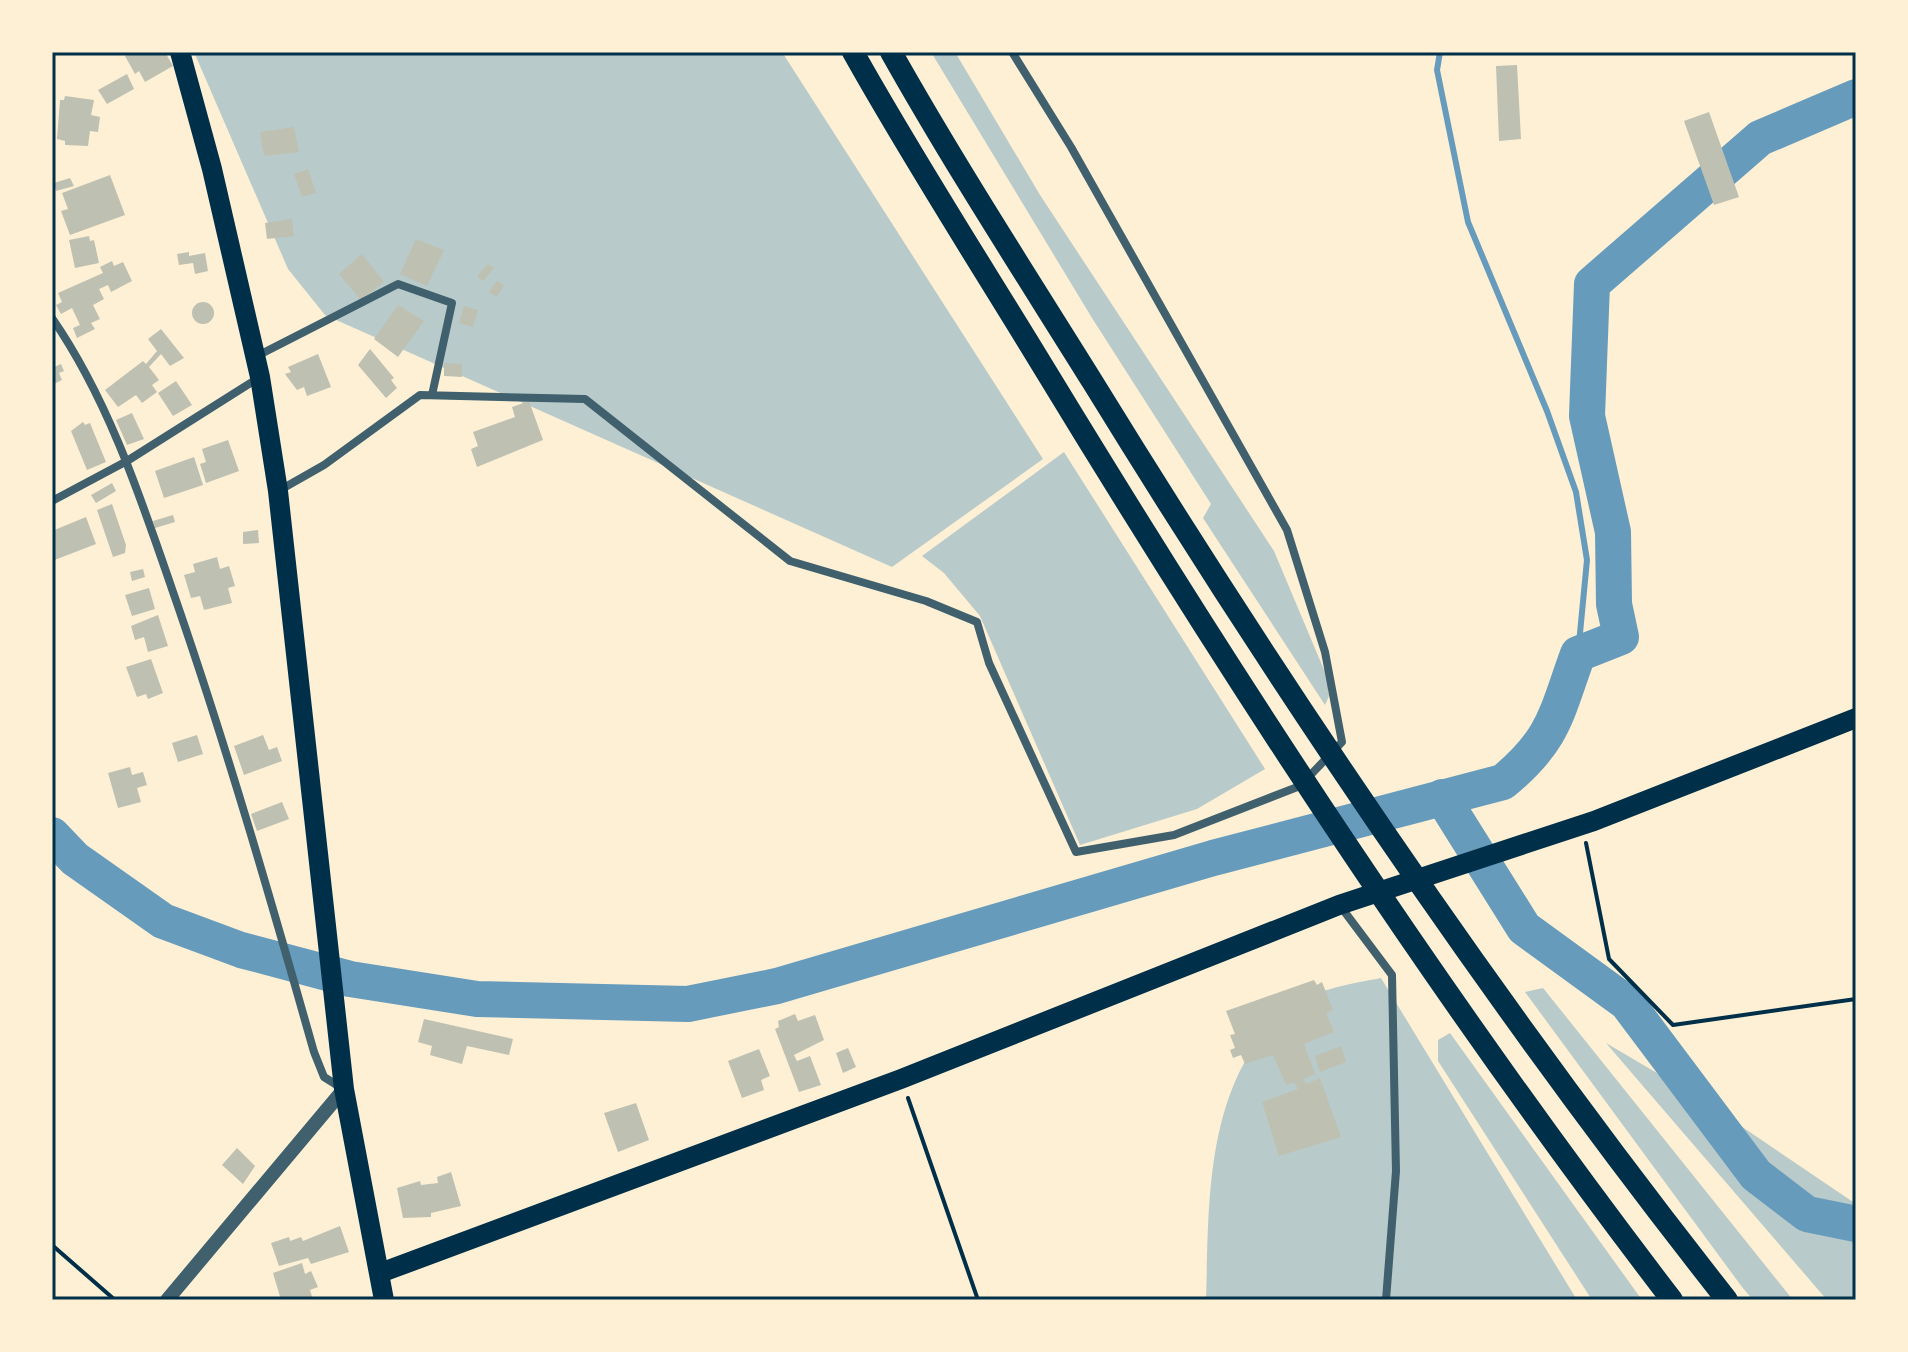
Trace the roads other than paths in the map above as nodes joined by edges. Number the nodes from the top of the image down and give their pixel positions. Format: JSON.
{"nodes":[{"id":1,"x":180,"y":52,"type":"edge"},
{"id":2,"x":853,"y":52,"type":"edge"},
{"id":3,"x":891,"y":52,"type":"edge"},
{"id":4,"x":1012,"y":52,"type":"edge"},
{"id":5,"x":52,"y":318,"type":"edge"},
{"id":6,"x":258,"y":367,"type":"junction"},
{"id":7,"x":432,"y":395,"type":"junction"},
{"id":8,"x":127,"y":461,"type":"junction"},
{"id":9,"x":278,"y":491,"type":"junction"},
{"id":10,"x":52,"y":501,"type":"edge"},
{"id":11,"x":1856,"y":718,"type":"edge"},
{"id":12,"x":1339,"y":905,"type":"junction"},
{"id":13,"x":344,"y":1089,"type":"junction"},
{"id":14,"x":380,"y":1273,"type":"junction"},
{"id":15,"x":167,"y":1300,"type":"edge"},
{"id":16,"x":384,"y":1300,"type":"edge"},
{"id":17,"x":1386,"y":1300,"type":"edge"},
{"id":18,"x":1672,"y":1300,"type":"edge"},
{"id":19,"x":1727,"y":1300,"type":"edge"}],
"edges":[{"from":1,"to":6,"type":"main road"},
{"from":2,"to":18,"type":"highway"},
{"from":3,"to":19,"type":"highway"},
{"from":4,"to":7,"type":"street"},
{"from":5,"to":8,"type":"street"},
{"from":6,"to":7,"type":"street"},
{"from":6,"to":8,"type":"street"},
{"from":6,"to":9,"type":"main road"},
{"from":7,"to":9,"type":"street"},
{"from":8,"to":10,"type":"street"},
{"from":8,"to":13,"type":"street"},
{"from":9,"to":13,"type":"main road"},
{"from":11,"to":12,"type":"main road"},
{"from":12,"to":14,"type":"main road"},
{"from":12,"to":17,"type":"street"},
{"from":13,"to":14,"type":"main road"},
{"from":13,"to":15,"type":"street"},
{"from":14,"to":16,"type":"main road"}]}
